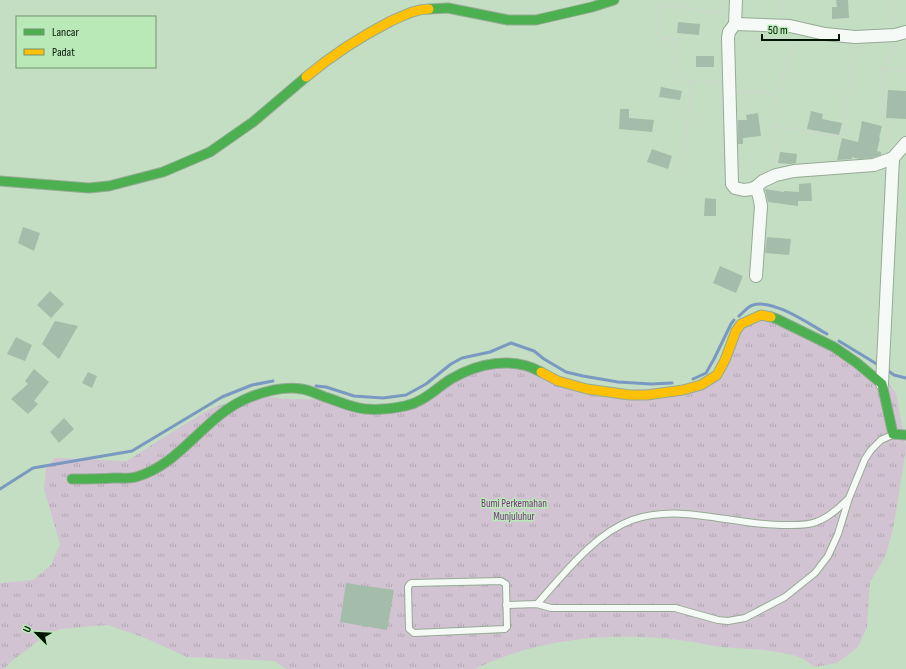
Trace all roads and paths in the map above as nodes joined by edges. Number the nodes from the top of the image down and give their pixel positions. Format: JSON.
{"nodes":[{"id":1,"x":614,"y":0,"type":"edge"},
{"id":2,"x":736,"y":0,"type":"edge"},
{"id":3,"x":782,"y":0,"type":"edge"},
{"id":4,"x":888,"y":0,"type":"edge"},
{"id":5,"x":735,"y":24,"type":"junction"},
{"id":6,"x":783,"y":26,"type":"junction"},
{"id":7,"x":800,"y":28,"type":"junction"},
{"id":8,"x":901,"y":34,"type":"edge"},
{"id":9,"x":855,"y":38,"type":"junction"},
{"id":10,"x":884,"y":69,"type":"junction"},
{"id":11,"x":906,"y":70,"type":"edge"},
{"id":12,"x":693,"y":81,"type":"junction"},
{"id":13,"x":730,"y":89,"type":"junction"},
{"id":14,"x":776,"y":96,"type":"junction"},
{"id":15,"x":773,"y":126,"type":"junction"},
{"id":16,"x":906,"y":143,"type":"edge"},
{"id":17,"x":892,"y":158,"type":"junction"},
{"id":18,"x":683,"y":171,"type":"dead end"},
{"id":19,"x":776,"y":175,"type":"junction"},
{"id":20,"x":0,"y":181,"type":"edge"},
{"id":21,"x":756,"y":187,"type":"junction"},
{"id":22,"x":756,"y":276,"type":"dead end"},
{"id":23,"x":882,"y":376,"type":"junction"},
{"id":24,"x":894,"y":434,"type":"junction"},
{"id":25,"x":906,"y":435,"type":"edge"},
{"id":26,"x":72,"y":479,"type":"dead end"},
{"id":27,"x":849,"y":498,"type":"junction"},
{"id":28,"x":537,"y":604,"type":"junction"},
{"id":29,"x":506,"y":605,"type":"junction"}],
"edges":[{"from":1,"to":20,"type":"street"},
{"from":2,"to":5,"type":"street"},
{"from":3,"to":6,"type":"path"},
{"from":4,"to":8,"type":"path"},
{"from":5,"to":6,"type":"street"},
{"from":5,"to":12,"type":"path"},
{"from":5,"to":13,"type":"street"},
{"from":6,"to":7,"type":"street"},
{"from":7,"to":9,"type":"street"},
{"from":7,"to":14,"type":"path"},
{"from":8,"to":9,"type":"street"},
{"from":8,"to":10,"type":"path"},
{"from":9,"to":15,"type":"path"},
{"from":10,"to":11,"type":"path"},
{"from":10,"to":17,"type":"path"},
{"from":12,"to":13,"type":"path"},
{"from":12,"to":18,"type":"path"},
{"from":13,"to":14,"type":"path"},
{"from":13,"to":21,"type":"street"},
{"from":14,"to":15,"type":"path"},
{"from":15,"to":19,"type":"path"},
{"from":16,"to":17,"type":"street"},
{"from":17,"to":19,"type":"street"},
{"from":17,"to":23,"type":"street"},
{"from":19,"to":21,"type":"street"},
{"from":21,"to":22,"type":"street"},
{"from":23,"to":24,"type":"street"},
{"from":23,"to":26,"type":"street"},
{"from":24,"to":25,"type":"street"},
{"from":24,"to":27,"type":"lane"},
{"from":27,"to":28,"type":"lane"},
{"from":27,"to":28,"type":"lane"},
{"from":28,"to":29,"type":"lane"},
{"from":29,"to":29,"type":"lane"}]}
